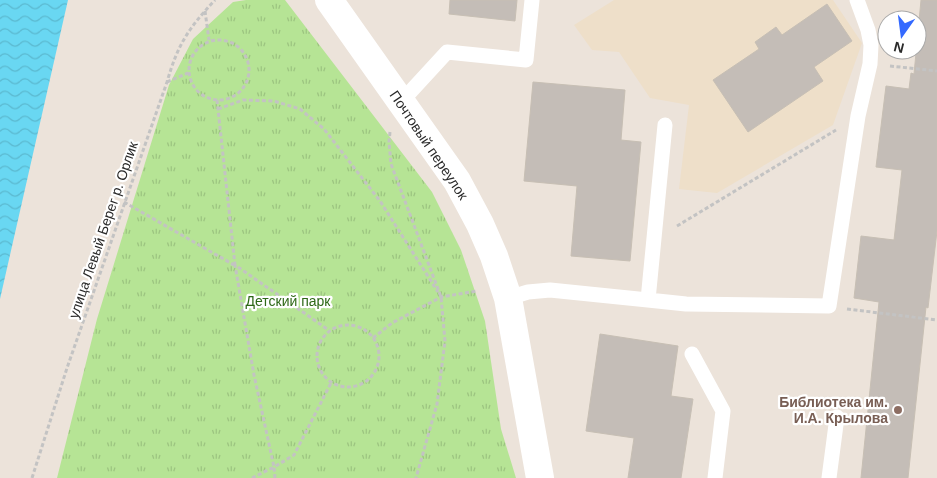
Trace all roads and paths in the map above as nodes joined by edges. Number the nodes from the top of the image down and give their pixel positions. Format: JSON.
{"nodes":[{"id":1,"x":215,"y":0,"type":"edge"},
{"id":2,"x":329,"y":0,"type":"edge"},
{"id":3,"x":532,"y":0,"type":"edge"},
{"id":4,"x":857,"y":0,"type":"edge"},
{"id":5,"x":205,"y":11,"type":"junction"},
{"id":6,"x":209,"y":40,"type":"junction"},
{"id":7,"x":870,"y":64,"type":"junction"},
{"id":8,"x":937,"y":71,"type":"edge"},
{"id":9,"x":188,"y":74,"type":"junction"},
{"id":10,"x":166,"y":82,"type":"junction"},
{"id":11,"x":217,"y":100,"type":"junction"},
{"id":12,"x":401,"y":102,"type":"junction"},
{"id":13,"x":218,"y":109,"type":"junction"},
{"id":14,"x":858,"y":116,"type":"junction"},
{"id":15,"x":665,"y":125,"type":"dead end"},
{"id":16,"x":124,"y":202,"type":"junction"},
{"id":17,"x":654,"y":240,"type":"junction"},
{"id":18,"x":235,"y":265,"type":"junction"},
{"id":19,"x":478,"y":291,"type":"dead end"},
{"id":20,"x":441,"y":297,"type":"junction"},
{"id":21,"x":508,"y":298,"type":"junction"},
{"id":22,"x":648,"y":300,"type":"junction"},
{"id":23,"x":829,"y":306,"type":"junction"},
{"id":24,"x":937,"y":320,"type":"edge"},
{"id":25,"x":330,"y":331,"type":"junction"},
{"id":26,"x":373,"y":338,"type":"junction"},
{"id":27,"x":692,"y":354,"type":"dead end"},
{"id":28,"x":331,"y":383,"type":"junction"},
{"id":29,"x":837,"y":417,"type":"dead end"},
{"id":30,"x":274,"y":466,"type":"junction"},
{"id":31,"x":32,"y":478,"type":"edge"},
{"id":32,"x":252,"y":478,"type":"edge"},
{"id":33,"x":275,"y":478,"type":"edge"},
{"id":34,"x":416,"y":478,"type":"edge"},
{"id":35,"x":540,"y":478,"type":"edge"},
{"id":36,"x":715,"y":478,"type":"edge"},
{"id":37,"x":828,"y":478,"type":"edge"}],
"edges":[{"from":1,"to":5,"type":"path","name":"улица Левый Берег р. Орлик"},
{"from":2,"to":12,"type":"street","name":"Почтовый переулок"},
{"from":3,"to":12,"type":"lane"},
{"from":4,"to":7,"type":"lane"},
{"from":5,"to":6,"type":"path"},
{"from":5,"to":10,"type":"path","name":"улица Левый Берег р. Орлик"},
{"from":6,"to":9,"type":"path"},
{"from":6,"to":11,"type":"path"},
{"from":7,"to":8,"type":"path"},
{"from":7,"to":14,"type":"lane"},
{"from":9,"to":10,"type":"path"},
{"from":9,"to":11,"type":"path"},
{"from":10,"to":16,"type":"path","name":"улица Левый Берег р. Орлик"},
{"from":11,"to":13,"type":"path"},
{"from":12,"to":20,"type":"path"},
{"from":12,"to":21,"type":"street","name":"Почтовый переулок"},
{"from":13,"to":18,"type":"path"},
{"from":13,"to":20,"type":"path"},
{"from":14,"to":17,"type":"path"},
{"from":14,"to":23,"type":"lane"},
{"from":15,"to":17,"type":"lane"},
{"from":16,"to":18,"type":"path"},
{"from":16,"to":31,"type":"path","name":"улица Левый Берег р. Орлик"},
{"from":17,"to":22,"type":"lane"},
{"from":18,"to":25,"type":"path"},
{"from":18,"to":30,"type":"path"},
{"from":19,"to":20,"type":"path"},
{"from":20,"to":26,"type":"path"},
{"from":20,"to":34,"type":"path"},
{"from":21,"to":22,"type":"lane"},
{"from":21,"to":35,"type":"street","name":"Почтовый переулок"},
{"from":22,"to":23,"type":"lane"},
{"from":23,"to":24,"type":"path"},
{"from":25,"to":26,"type":"path"},
{"from":25,"to":28,"type":"path"},
{"from":26,"to":28,"type":"path"},
{"from":27,"to":36,"type":"lane"},
{"from":28,"to":30,"type":"path"},
{"from":29,"to":37,"type":"lane"},
{"from":30,"to":32,"type":"path"},
{"from":30,"to":33,"type":"path"}]}
